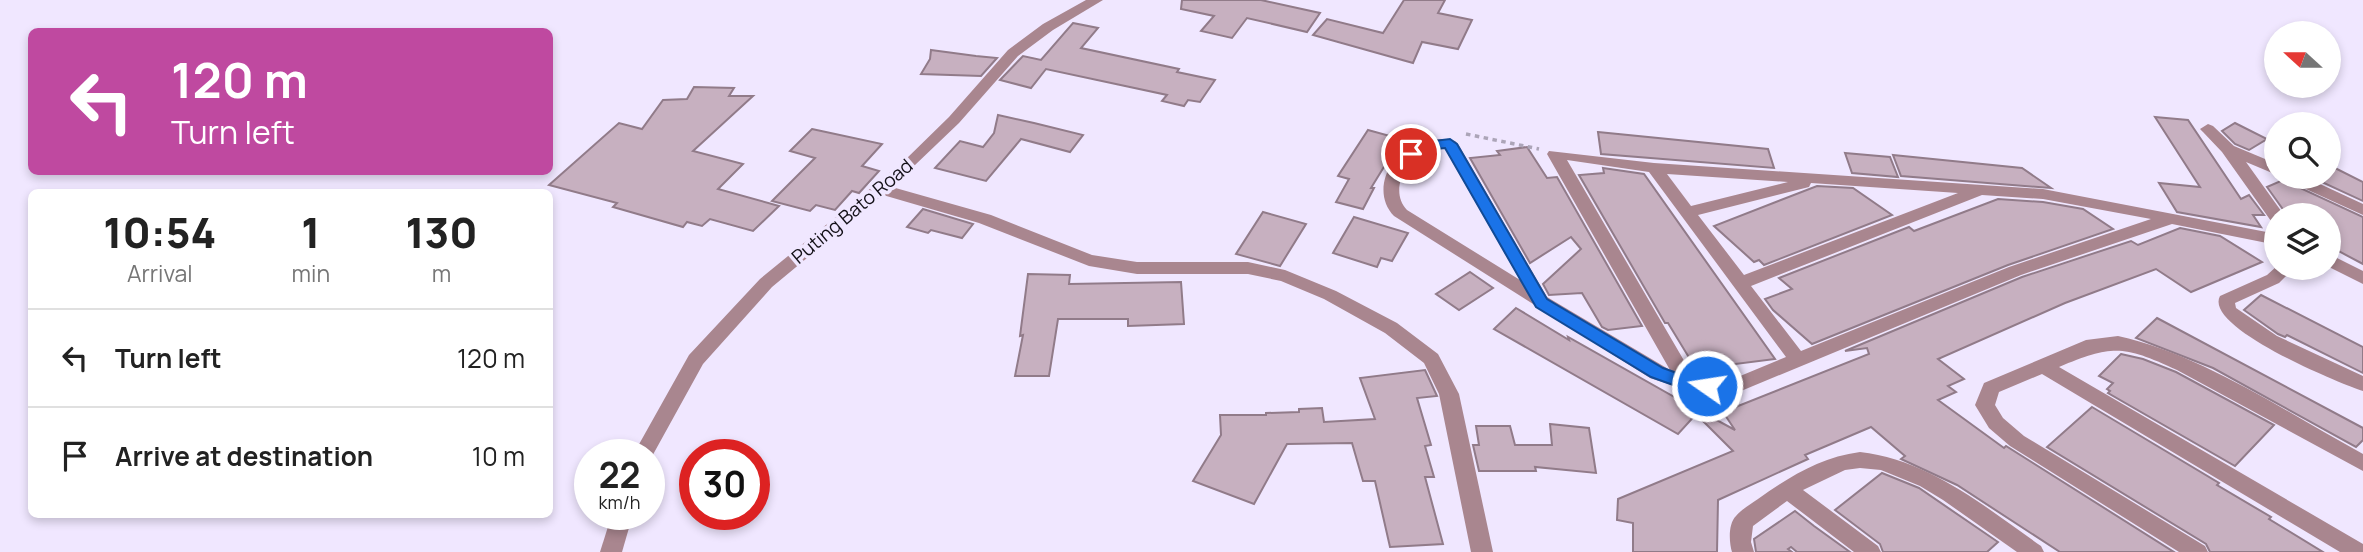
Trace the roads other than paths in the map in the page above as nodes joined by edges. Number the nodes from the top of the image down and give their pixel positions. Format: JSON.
{"nodes":[{"id":1,"x":1096,"y":0,"type":"edge"},
{"id":2,"x":2208,"y":130,"type":"dead end"},
{"id":3,"x":2228,"y":149,"type":"junction"},
{"id":4,"x":2264,"y":164,"type":"edge"},
{"id":5,"x":1654,"y":167,"type":"junction"},
{"id":6,"x":1817,"y":180,"type":"junction"},
{"id":7,"x":881,"y":189,"type":"junction"},
{"id":8,"x":2318,"y":189,"type":"edge"},
{"id":9,"x":1981,"y":191,"type":"junction"},
{"id":10,"x":2267,"y":203,"type":"edge"},
{"id":11,"x":2363,"y":210,"type":"edge"},
{"id":12,"x":1690,"y":212,"type":"junction"},
{"id":13,"x":2169,"y":219,"type":"junction"},
{"id":14,"x":2264,"y":237,"type":"edge"},
{"id":15,"x":2341,"y":266,"type":"edge"},
{"id":16,"x":2363,"y":278,"type":"edge"},
{"id":17,"x":2271,"y":280,"type":"edge"},
{"id":18,"x":1741,"y":283,"type":"junction"},
{"id":19,"x":1542,"y":303,"type":"junction"},
{"id":20,"x":1797,"y":359,"type":"junction"},
{"id":21,"x":2041,"y":365,"type":"junction"},
{"id":22,"x":1687,"y":383,"type":"junction"},
{"id":23,"x":2363,"y":384,"type":"edge"},
{"id":24,"x":652,"y":439,"type":"edge"},
{"id":25,"x":2363,"y":463,"type":"edge"},
{"id":26,"x":1786,"y":489,"type":"junction"},
{"id":27,"x":618,"y":530,"type":"edge"},
{"id":28,"x":611,"y":552,"type":"edge"},
{"id":29,"x":1482,"y":552,"type":"edge"},
{"id":30,"x":1743,"y":552,"type":"edge"},
{"id":31,"x":1870,"y":552,"type":"edge"},
{"id":32,"x":2033,"y":552,"type":"edge"},
{"id":33,"x":2197,"y":552,"type":"edge"},
{"id":34,"x":2358,"y":552,"type":"edge"}],
"edges":[{"from":1,"to":7,"type":"street","name":"Puting Bato Road"},
{"from":2,"to":3,"type":"street"},
{"from":3,"to":4,"type":"street"},
{"from":3,"to":10,"type":"street"},
{"from":5,"to":6,"type":"street"},
{"from":5,"to":12,"type":"street"},
{"from":5,"to":22,"type":"street"},
{"from":6,"to":9,"type":"street"},
{"from":6,"to":12,"type":"street"},
{"from":7,"to":24,"type":"street","name":"Puting Bato Road"},
{"from":7,"to":29,"type":"street"},
{"from":8,"to":11,"type":"street"},
{"from":9,"to":13,"type":"street"},
{"from":9,"to":18,"type":"street"},
{"from":12,"to":18,"type":"street"},
{"from":13,"to":14,"type":"street"},
{"from":13,"to":20,"type":"street"},
{"from":15,"to":16,"type":"street"},
{"from":17,"to":23,"type":"street"},
{"from":18,"to":20,"type":"street"},
{"from":19,"to":19,"type":"street"},
{"from":19,"to":22,"type":"street"},
{"from":20,"to":22,"type":"street"},
{"from":21,"to":25,"type":"street"},
{"from":21,"to":33,"type":"street"},
{"from":21,"to":34,"type":"street"},
{"from":26,"to":30,"type":"street"},
{"from":26,"to":31,"type":"street"},
{"from":26,"to":32,"type":"street"},
{"from":27,"to":28,"type":"street"}]}
